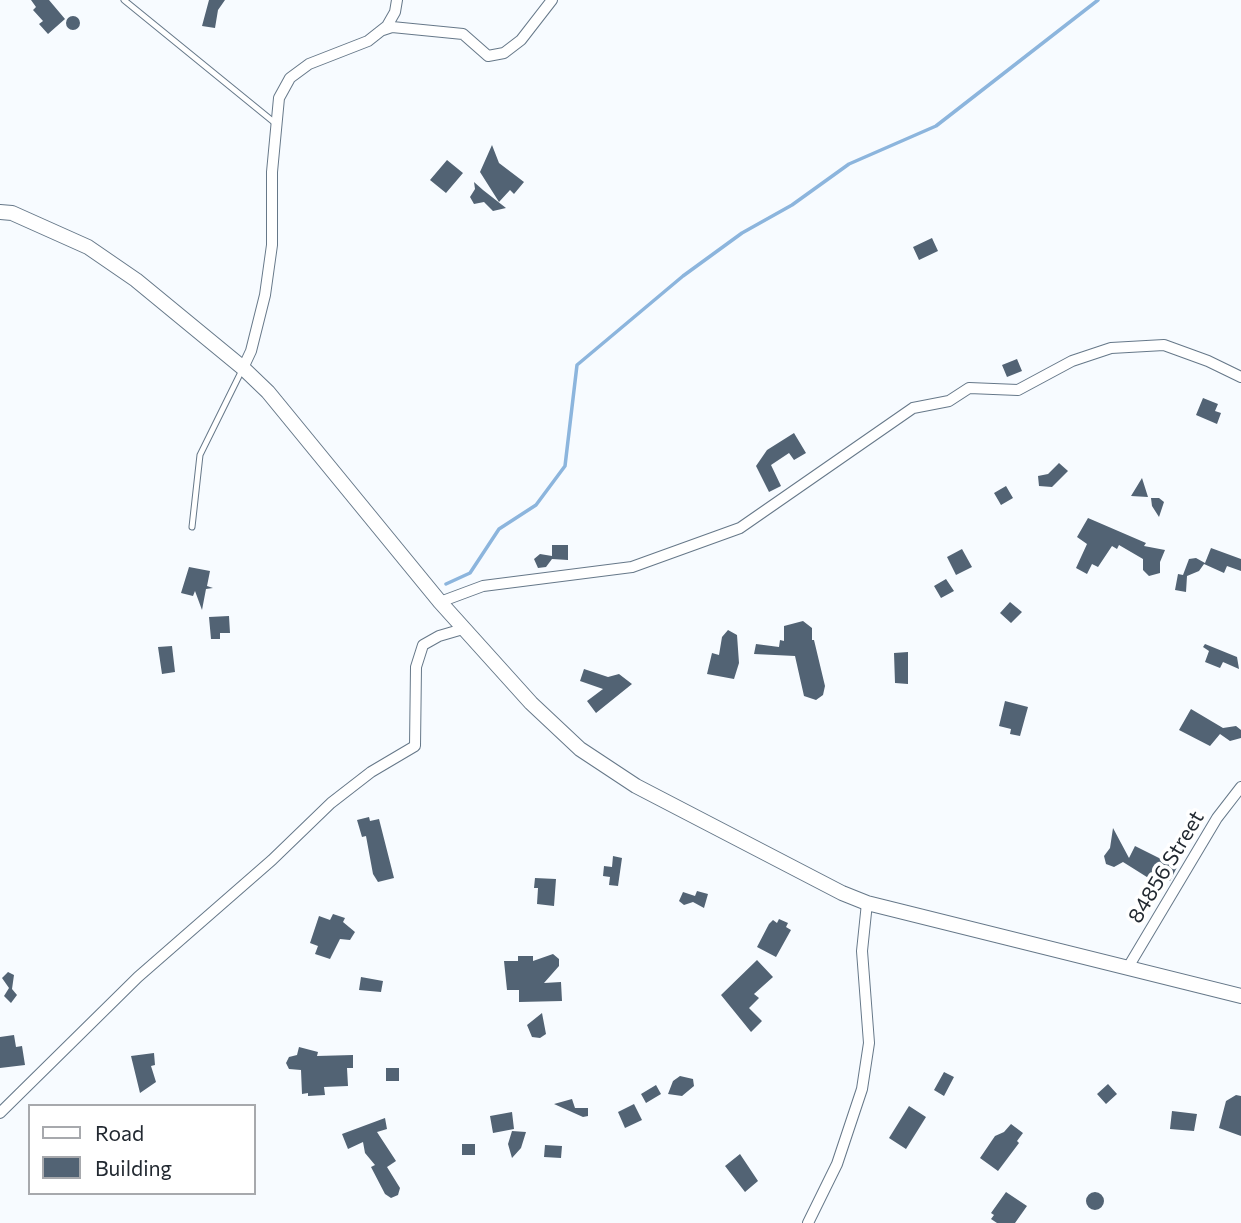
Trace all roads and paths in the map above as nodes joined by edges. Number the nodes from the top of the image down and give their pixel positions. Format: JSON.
{"nodes":[{"id":1,"x":124,"y":0,"type":"edge"},
{"id":2,"x":397,"y":0,"type":"edge"},
{"id":3,"x":552,"y":0,"type":"edge"},
{"id":4,"x":383,"y":30,"type":"junction"},
{"id":5,"x":275,"y":123,"type":"junction"},
{"id":6,"x":0,"y":212,"type":"edge"},
{"id":7,"x":243,"y":368,"type":"junction"},
{"id":8,"x":1241,"y":377,"type":"edge"},
{"id":9,"x":192,"y":527,"type":"dead end"},
{"id":10,"x":440,"y":602,"type":"junction"},
{"id":11,"x":463,"y":629,"type":"junction"},
{"id":12,"x":1241,"y":788,"type":"edge"},
{"id":13,"x":867,"y":903,"type":"junction"},
{"id":14,"x":1127,"y":969,"type":"junction"},
{"id":15,"x":1241,"y":996,"type":"edge"},
{"id":16,"x":0,"y":1113,"type":"edge"},
{"id":17,"x":808,"y":1223,"type":"edge"}],
"edges":[{"from":1,"to":5,"type":"lane"},
{"from":2,"to":4,"type":"street"},
{"from":3,"to":4,"type":"street"},
{"from":4,"to":5,"type":"street"},
{"from":5,"to":7,"type":"street"},
{"from":6,"to":7,"type":"street"},
{"from":7,"to":9,"type":"lane"},
{"from":7,"to":10,"type":"street"},
{"from":8,"to":10,"type":"street"},
{"from":10,"to":11,"type":"street"},
{"from":11,"to":13,"type":"street"},
{"from":11,"to":16,"type":"street"},
{"from":12,"to":14,"type":"street","name":"84856 Street"},
{"from":13,"to":14,"type":"street"},
{"from":13,"to":17,"type":"street"},
{"from":14,"to":15,"type":"street"}]}
